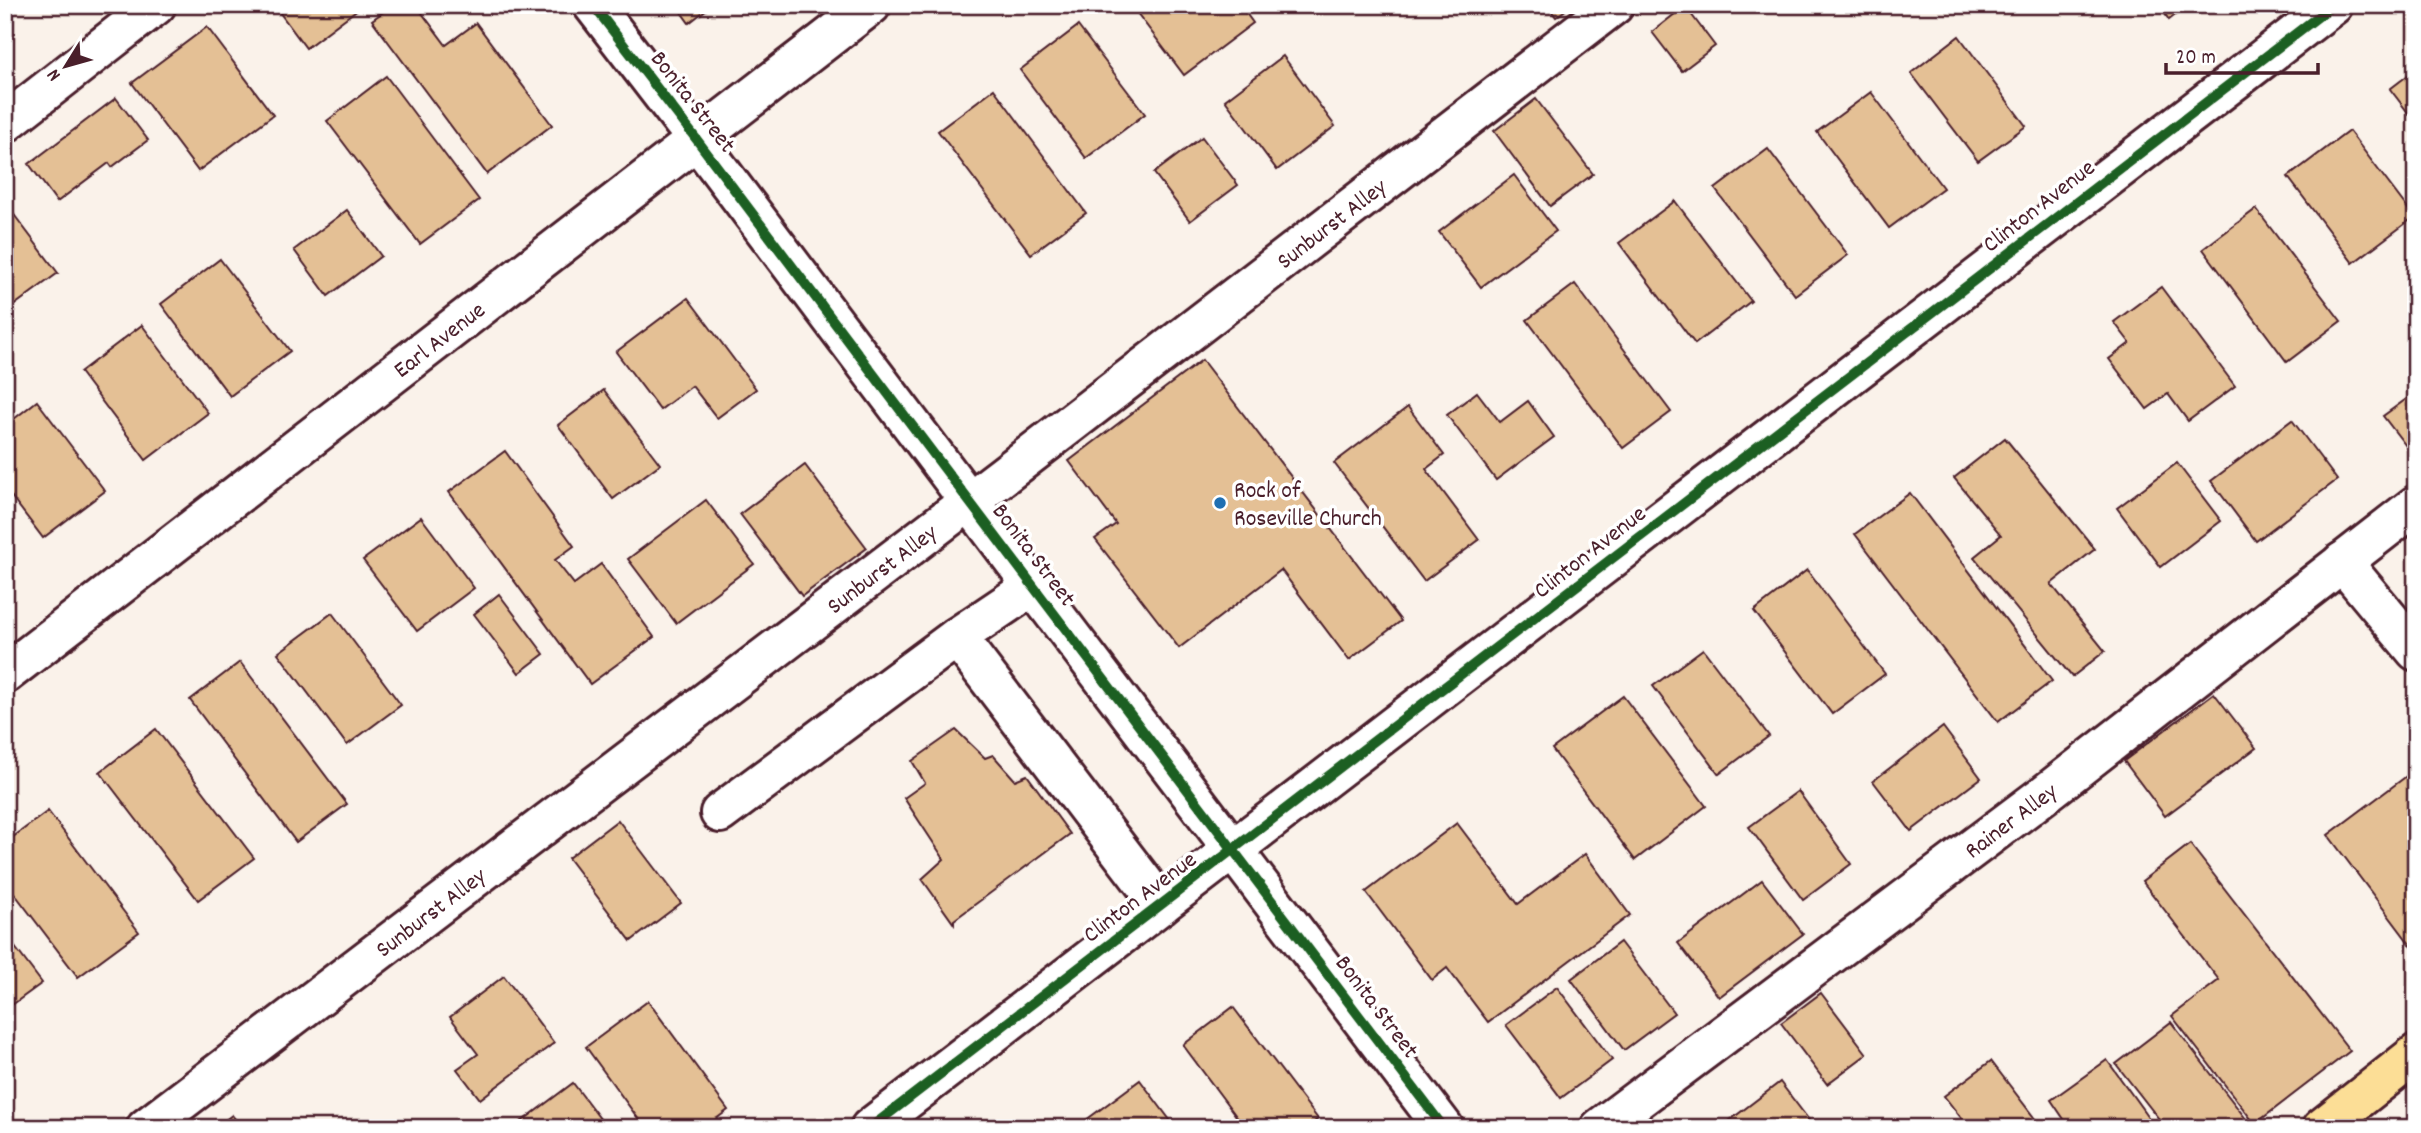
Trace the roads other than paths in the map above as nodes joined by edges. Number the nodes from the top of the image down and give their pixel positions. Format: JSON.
{"nodes":[{"id":1,"x":156,"y":5,"type":"edge"},
{"id":2,"x":593,"y":5,"type":"edge"},
{"id":3,"x":871,"y":5,"type":"edge"},
{"id":4,"x":1614,"y":5,"type":"edge"},
{"id":5,"x":2333,"y":5,"type":"edge"},
{"id":6,"x":5,"y":122,"type":"edge"},
{"id":7,"x":697,"y":140,"type":"junction"},
{"id":8,"x":968,"y":500,"type":"junction"},
{"id":9,"x":2416,"y":505,"type":"edge"},
{"id":10,"x":2342,"y":562,"type":"junction"},
{"id":11,"x":1033,"y":586,"type":"junction"},
{"id":12,"x":957,"y":637,"type":"junction"},
{"id":13,"x":2416,"y":651,"type":"edge"},
{"id":14,"x":5,"y":674,"type":"edge"},
{"id":15,"x":720,"y":813,"type":"dead end"},
{"id":16,"x":1234,"y":850,"type":"junction"},
{"id":17,"x":1161,"y":905,"type":"junction"},
{"id":18,"x":2416,"y":1054,"type":"edge"},
{"id":19,"x":146,"y":1128,"type":"edge"},
{"id":20,"x":870,"y":1128,"type":"edge"},
{"id":21,"x":1444,"y":1128,"type":"edge"},
{"id":22,"x":1600,"y":1128,"type":"edge"},
{"id":23,"x":2322,"y":1128,"type":"edge"}],
"edges":[{"from":1,"to":6,"type":"street"},
{"from":2,"to":7,"type":"street","name":"Bonita Street"},
{"from":3,"to":7,"type":"street","name":"Earl Avenue"},
{"from":4,"to":8,"type":"street","name":"Sunburst Alley"},
{"from":5,"to":16,"type":"street","name":"Clinton Avenue"},
{"from":7,"to":8,"type":"street","name":"Bonita Street"},
{"from":7,"to":14,"type":"street","name":"Earl Avenue"},
{"from":8,"to":11,"type":"street","name":"Bonita Street"},
{"from":8,"to":19,"type":"street","name":"Sunburst Alley"},
{"from":9,"to":10,"type":"street","name":"Rainer Alley"},
{"from":10,"to":13,"type":"street"},
{"from":10,"to":22,"type":"street","name":"Rainer Alley"},
{"from":11,"to":12,"type":"street"},
{"from":11,"to":16,"type":"street","name":"Bonita Street"},
{"from":12,"to":15,"type":"street"},
{"from":12,"to":17,"type":"street"},
{"from":16,"to":17,"type":"street","name":"Clinton Avenue"},
{"from":16,"to":21,"type":"street","name":"Bonita Street"},
{"from":17,"to":20,"type":"street","name":"Clinton Avenue"},
{"from":18,"to":23,"type":"main road"}]}
